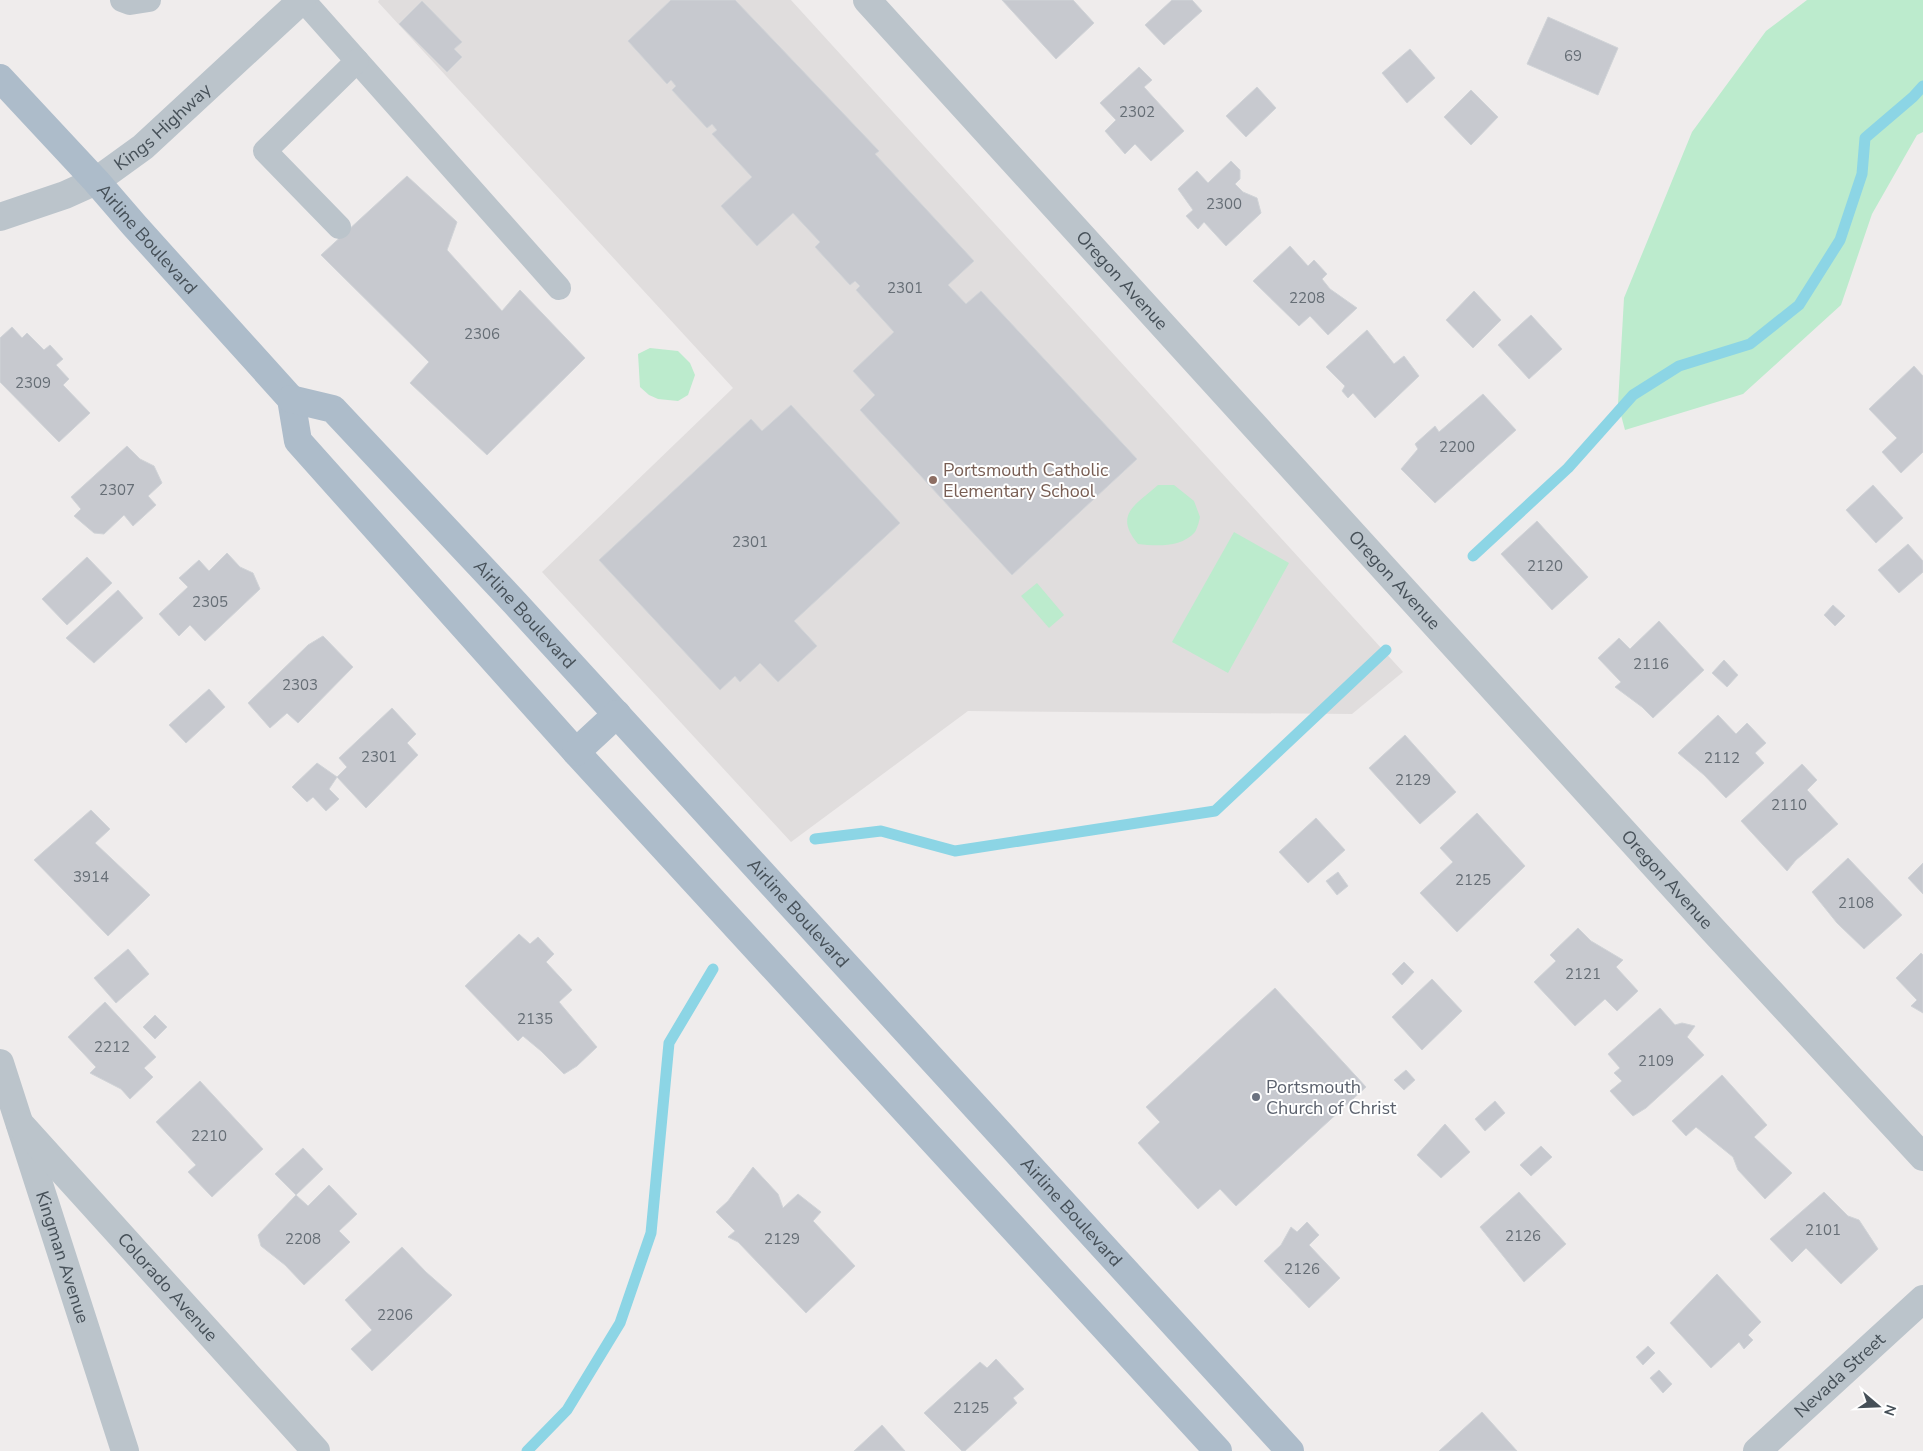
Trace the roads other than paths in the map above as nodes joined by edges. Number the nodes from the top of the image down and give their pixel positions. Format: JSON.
{"nodes":[{"id":1,"x":122,"y":0,"type":"edge"},
{"id":2,"x":149,"y":0,"type":"edge"},
{"id":3,"x":302,"y":0,"type":"edge"},
{"id":4,"x":867,"y":0,"type":"edge"},
{"id":5,"x":357,"y":61,"type":"junction"},
{"id":6,"x":0,"y":78,"type":"edge"},
{"id":7,"x":96,"y":181,"type":"junction"},
{"id":8,"x":0,"y":217,"type":"edge"},
{"id":9,"x":339,"y":227,"type":"dead end"},
{"id":10,"x":559,"y":288,"type":"dead end"},
{"id":11,"x":292,"y":399,"type":"junction"},
{"id":12,"x":617,"y":714,"type":"junction"},
{"id":13,"x":576,"y":752,"type":"junction"},
{"id":14,"x":0,"y":1063,"type":"edge"},
{"id":15,"x":20,"y":1124,"type":"junction"},
{"id":16,"x":1923,"y":1158,"type":"edge"},
{"id":17,"x":1923,"y":1299,"type":"edge"},
{"id":18,"x":125,"y":1451,"type":"edge"},
{"id":19,"x":316,"y":1451,"type":"edge"},
{"id":20,"x":1218,"y":1451,"type":"edge"},
{"id":21,"x":1290,"y":1451,"type":"edge"},
{"id":22,"x":1757,"y":1451,"type":"edge"}],
"edges":[{"from":1,"to":2,"type":"lane"},
{"from":3,"to":5,"type":"lane"},
{"from":3,"to":7,"type":"street","name":"Kings Highway"},
{"from":4,"to":16,"type":"street","name":"Oregon Avenue"},
{"from":5,"to":9,"type":"lane"},
{"from":5,"to":10,"type":"lane"},
{"from":6,"to":7,"type":"main road","name":"Airline Boulevard"},
{"from":7,"to":8,"type":"street","name":"Kings Highway"},
{"from":7,"to":11,"type":"main road","name":"Airline Boulevard"},
{"from":11,"to":12,"type":"main road","name":"Airline Boulevard"},
{"from":11,"to":13,"type":"main road"},
{"from":12,"to":13,"type":"main road"},
{"from":12,"to":21,"type":"main road","name":"Airline Boulevard"},
{"from":13,"to":20,"type":"main road"},
{"from":14,"to":15,"type":"street","name":"Kingman Avenue"},
{"from":15,"to":18,"type":"street","name":"Kingman Avenue"},
{"from":15,"to":19,"type":"street","name":"Colorado Avenue"},
{"from":17,"to":22,"type":"street","name":"Nevada Street"}]}
